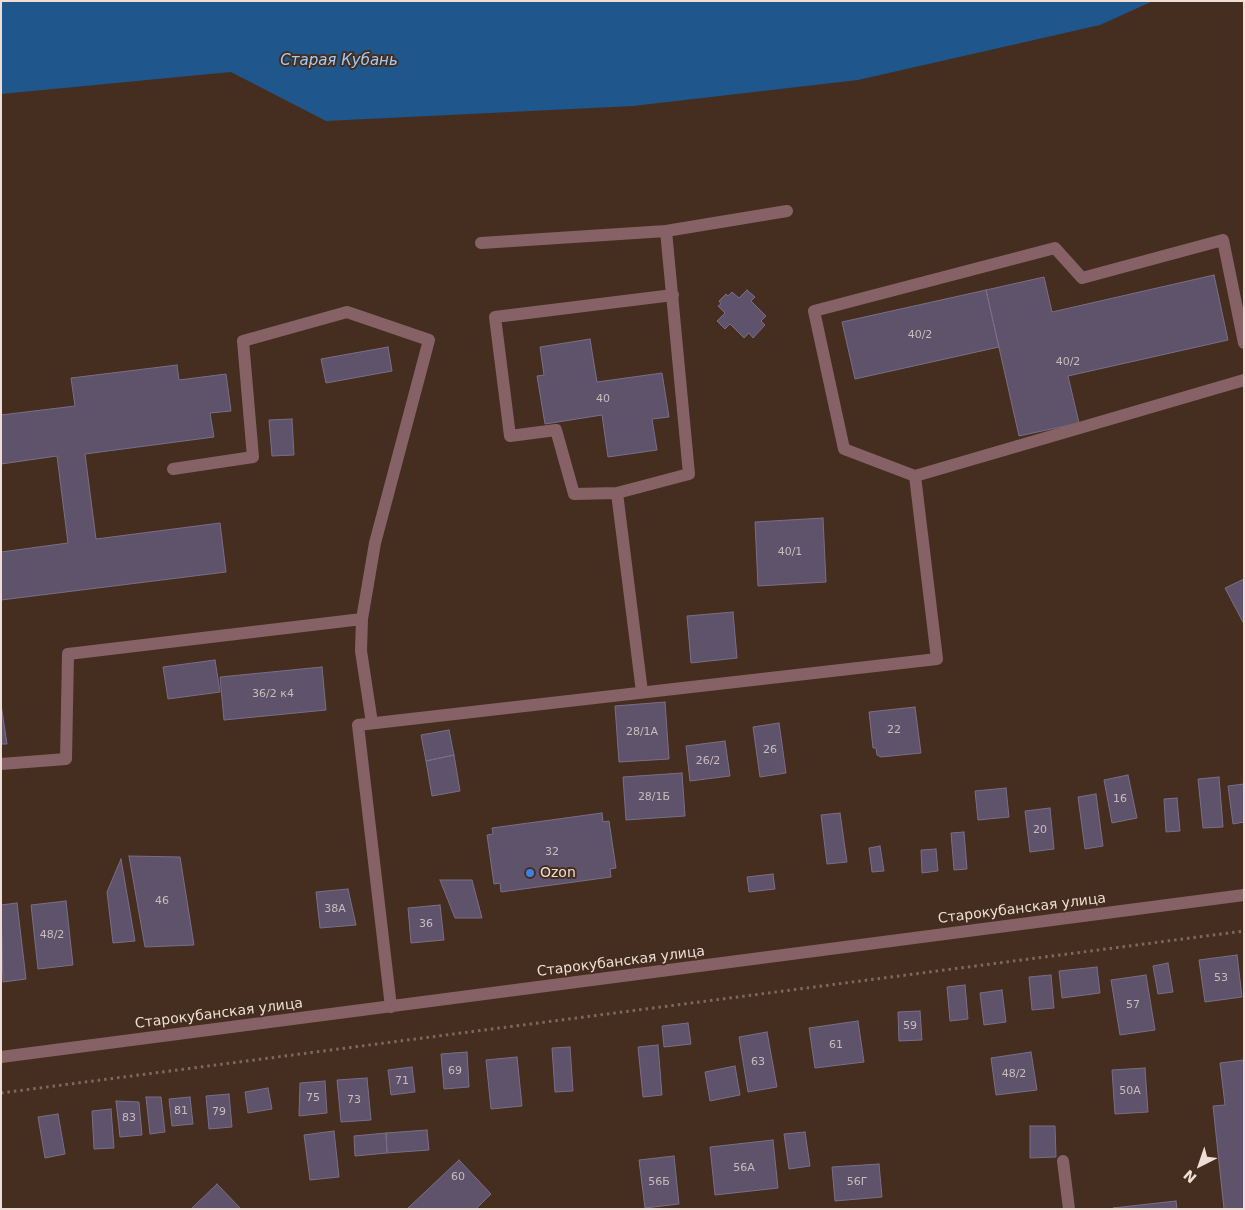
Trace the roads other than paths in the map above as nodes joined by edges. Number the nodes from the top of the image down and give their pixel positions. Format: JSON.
{"nodes":[{"id":1,"x":787,"y":211,"type":"dead end"},
{"id":2,"x":666,"y":231,"type":"junction"},
{"id":3,"x":481,"y":243,"type":"dead end"},
{"id":4,"x":673,"y":295,"type":"junction"},
{"id":5,"x":1244,"y":343,"type":"edge"},
{"id":6,"x":1244,"y":380,"type":"edge"},
{"id":7,"x":173,"y":469,"type":"dead end"},
{"id":8,"x":915,"y":476,"type":"junction"},
{"id":9,"x":617,"y":493,"type":"junction"},
{"id":10,"x":362,"y":619,"type":"junction"},
{"id":11,"x":642,"y":692,"type":"junction"},
{"id":12,"x":372,"y":723,"type":"junction"},
{"id":13,"x":1,"y":764,"type":"edge"},
{"id":14,"x":1244,"y":896,"type":"edge"},
{"id":15,"x":391,"y":1007,"type":"junction"},
{"id":16,"x":1,"y":1057,"type":"edge"},
{"id":17,"x":1063,"y":1161,"type":"dead end"},
{"id":18,"x":1069,"y":1209,"type":"edge"}],
"edges":[{"from":1,"to":2,"type":"street"},
{"from":2,"to":3,"type":"street"},
{"from":2,"to":4,"type":"street"},
{"from":4,"to":9,"type":"street"},
{"from":4,"to":9,"type":"street"},
{"from":5,"to":8,"type":"street"},
{"from":6,"to":8,"type":"street"},
{"from":7,"to":10,"type":"street"},
{"from":8,"to":11,"type":"street"},
{"from":9,"to":11,"type":"street"},
{"from":10,"to":12,"type":"street"},
{"from":10,"to":13,"type":"street"},
{"from":11,"to":12,"type":"street"},
{"from":12,"to":15,"type":"street"},
{"from":14,"to":15,"type":"street","name":"Старокубанская улица"},
{"from":15,"to":16,"type":"street","name":"Старокубанская улица"},
{"from":17,"to":18,"type":"street"}]}
